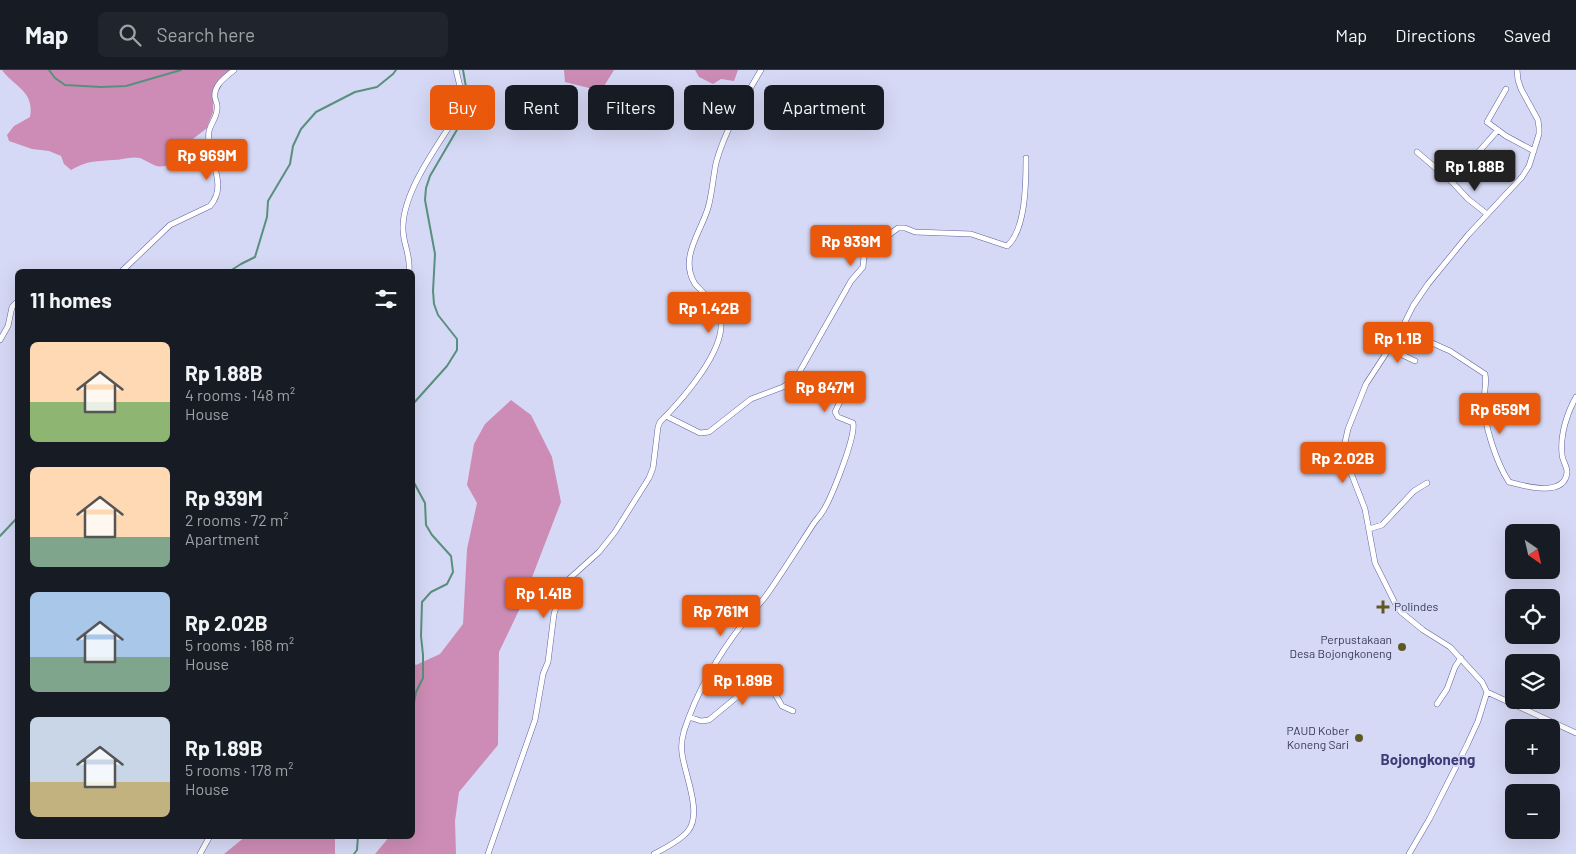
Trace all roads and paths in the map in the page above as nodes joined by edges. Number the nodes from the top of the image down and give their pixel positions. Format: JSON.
{"nodes":[{"id":1,"x":234,"y":70,"type":"edge"},
{"id":2,"x":456,"y":70,"type":"edge"},
{"id":3,"x":761,"y":70,"type":"edge"},
{"id":4,"x":1517,"y":70,"type":"edge"},
{"id":5,"x":1506,"y":89,"type":"dead end"},
{"id":6,"x":1498,"y":130,"type":"junction"},
{"id":7,"x":1534,"y":151,"type":"junction"},
{"id":8,"x":1417,"y":152,"type":"dead end"},
{"id":9,"x":1026,"y":158,"type":"dead end"},
{"id":10,"x":1452,"y":182,"type":"junction"},
{"id":11,"x":1487,"y":214,"type":"junction"},
{"id":12,"x":124,"y":269,"type":"edge"},
{"id":13,"x":409,"y":269,"type":"edge"},
{"id":14,"x":15,"y":304,"type":"edge"},
{"id":15,"x":1403,"y":325,"type":"junction"},
{"id":16,"x":0,"y":340,"type":"edge"},
{"id":17,"x":1390,"y":348,"type":"junction"},
{"id":18,"x":1415,"y":361,"type":"dead end"},
{"id":19,"x":842,"y":379,"type":"dead end"},
{"id":20,"x":1576,"y":397,"type":"edge"},
{"id":21,"x":666,"y":416,"type":"junction"},
{"id":22,"x":1427,"y":483,"type":"dead end"},
{"id":23,"x":1369,"y":529,"type":"junction"},
{"id":24,"x":1461,"y":658,"type":"junction"},
{"id":25,"x":1487,"y":692,"type":"junction"},
{"id":26,"x":1437,"y":704,"type":"dead end"},
{"id":27,"x":793,"y":711,"type":"dead end"},
{"id":28,"x":689,"y":717,"type":"junction"},
{"id":29,"x":1576,"y":733,"type":"edge"},
{"id":30,"x":208,"y":839,"type":"edge"},
{"id":31,"x":200,"y":854,"type":"edge"},
{"id":32,"x":488,"y":854,"type":"edge"},
{"id":33,"x":654,"y":854,"type":"edge"},
{"id":34,"x":1409,"y":854,"type":"edge"}],
"edges":[{"from":1,"to":12,"type":"street"},
{"from":2,"to":13,"type":"street"},
{"from":3,"to":21,"type":"street"},
{"from":4,"to":7,"type":"street"},
{"from":5,"to":6,"type":"street"},
{"from":6,"to":7,"type":"street"},
{"from":6,"to":10,"type":"street"},
{"from":7,"to":11,"type":"street"},
{"from":8,"to":10,"type":"street"},
{"from":9,"to":21,"type":"street"},
{"from":10,"to":11,"type":"street"},
{"from":11,"to":15,"type":"street"},
{"from":14,"to":16,"type":"street"},
{"from":15,"to":17,"type":"street"},
{"from":15,"to":20,"type":"street"},
{"from":17,"to":18,"type":"street"},
{"from":17,"to":23,"type":"street"},
{"from":19,"to":28,"type":"street"},
{"from":21,"to":32,"type":"street"},
{"from":22,"to":23,"type":"street"},
{"from":23,"to":24,"type":"street"},
{"from":24,"to":25,"type":"street"},
{"from":24,"to":26,"type":"street"},
{"from":25,"to":29,"type":"street"},
{"from":25,"to":34,"type":"street"},
{"from":27,"to":28,"type":"street"},
{"from":28,"to":33,"type":"street"},
{"from":30,"to":31,"type":"street"}]}
